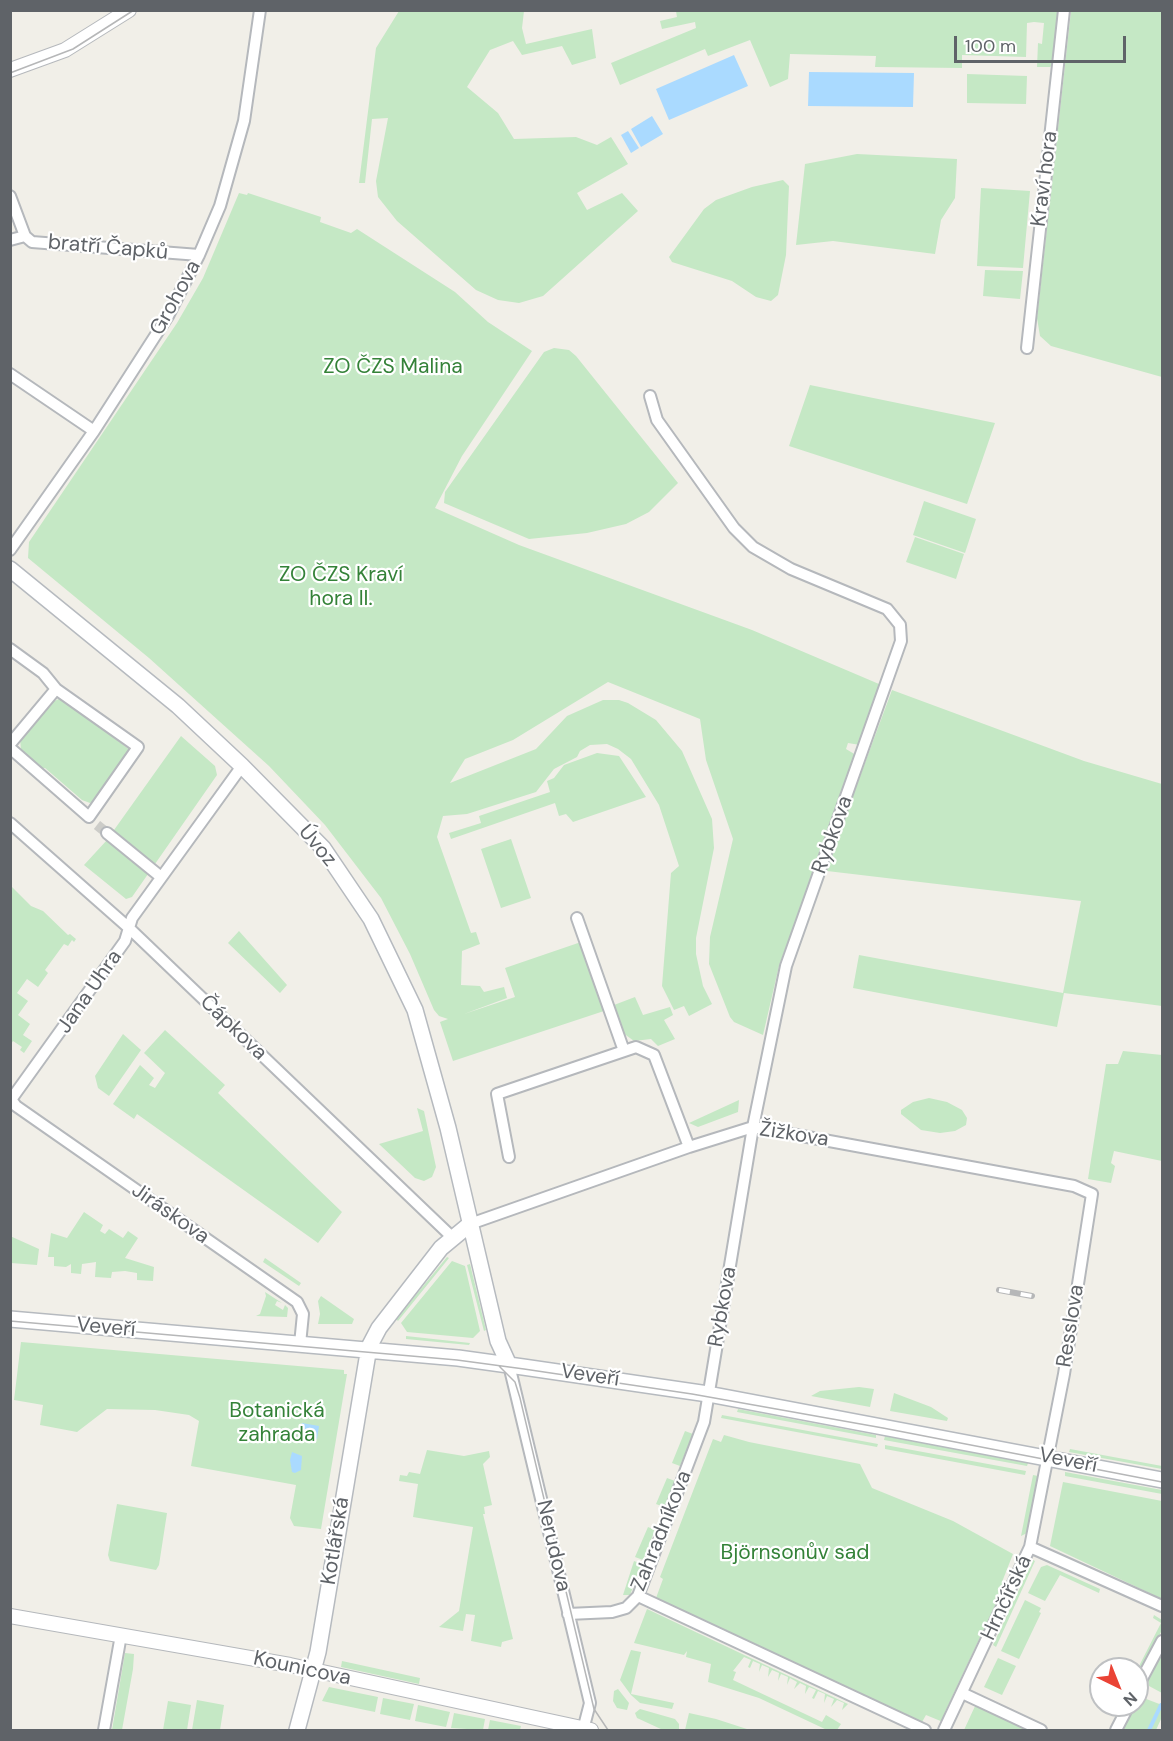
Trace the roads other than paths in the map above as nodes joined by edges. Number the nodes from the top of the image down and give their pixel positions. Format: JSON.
{"nodes":[{"id":1,"x":129,"y":10,"type":"edge"},
{"id":2,"x":260,"y":10,"type":"edge"},
{"id":3,"x":1064,"y":10,"type":"edge"},
{"id":4,"x":10,"y":70,"type":"edge"},
{"id":5,"x":10,"y":196,"type":"edge"},
{"id":6,"x":25,"y":236,"type":"junction"},
{"id":7,"x":10,"y":240,"type":"edge"},
{"id":8,"x":199,"y":255,"type":"junction"},
{"id":9,"x":1027,"y":348,"type":"dead end"},
{"id":10,"x":10,"y":374,"type":"edge"},
{"id":11,"x":650,"y":396,"type":"dead end"},
{"id":12,"x":94,"y":431,"type":"junction"},
{"id":13,"x":10,"y":550,"type":"edge"},
{"id":14,"x":10,"y":569,"type":"edge"},
{"id":15,"x":10,"y":649,"type":"edge"},
{"id":16,"x":56,"y":689,"type":"junction"},
{"id":17,"x":11,"y":748,"type":"edge"},
{"id":18,"x":242,"y":766,"type":"junction"},
{"id":19,"x":10,"y":823,"type":"edge"},
{"id":20,"x":107,"y":833,"type":"tunnel mouth"},
{"id":21,"x":160,"y":877,"type":"junction"},
{"id":22,"x":577,"y":918,"type":"dead end"},
{"id":23,"x":129,"y":928,"type":"junction"},
{"id":24,"x":624,"y":1051,"type":"junction"},
{"id":25,"x":11,"y":1100,"type":"edge"},
{"id":26,"x":753,"y":1127,"type":"junction"},
{"id":27,"x":689,"y":1147,"type":"junction"},
{"id":28,"x":509,"y":1157,"type":"dead end"},
{"id":29,"x":1092,"y":1194,"type":"joint"},
{"id":30,"x":470,"y":1224,"type":"junction"},
{"id":31,"x":452,"y":1237,"type":"junction"},
{"id":32,"x":10,"y":1318,"type":"edge"},
{"id":33,"x":300,"y":1344,"type":"junction"},
{"id":34,"x":369,"y":1350,"type":"junction"},
{"id":35,"x":509,"y":1365,"type":"junction"},
{"id":36,"x":708,"y":1394,"type":"junction"},
{"id":37,"x":1048,"y":1458,"type":"junction"},
{"id":38,"x":1162,"y":1479,"type":"edge"},
{"id":39,"x":1030,"y":1547,"type":"junction"},
{"id":40,"x":638,"y":1596,"type":"junction"},
{"id":41,"x":1162,"y":1606,"type":"edge"},
{"id":42,"x":568,"y":1614,"type":"junction"},
{"id":43,"x":10,"y":1616,"type":"edge"},
{"id":44,"x":121,"y":1635,"type":"junction"},
{"id":45,"x":1162,"y":1641,"type":"edge"},
{"id":46,"x":1149,"y":1665,"type":"edge"},
{"id":47,"x":314,"y":1670,"type":"junction"},
{"id":48,"x":962,"y":1693,"type":"junction"},
{"id":49,"x":1123,"y":1717,"type":"edge"},
{"id":50,"x":586,"y":1730,"type":"edge"},
{"id":51,"x":104,"y":1731,"type":"edge"},
{"id":52,"x":297,"y":1731,"type":"edge"},
{"id":53,"x":925,"y":1731,"type":"edge"},
{"id":54,"x":944,"y":1731,"type":"edge"},
{"id":55,"x":1041,"y":1731,"type":"edge"},
{"id":56,"x":1116,"y":1731,"type":"edge"}],
"edges":[{"from":1,"to":4,"type":"street"},
{"from":2,"to":8,"type":"street","name":"Grohova"},
{"from":3,"to":9,"type":"street","name":"Kraví hora"},
{"from":5,"to":6,"type":"street","name":"bratří Čapků"},
{"from":6,"to":7,"type":"street"},
{"from":6,"to":8,"type":"street","name":"bratří Čapků"},
{"from":8,"to":12,"type":"street","name":"Grohova"},
{"from":10,"to":12,"type":"street"},
{"from":11,"to":26,"type":"street","name":"Rybkova"},
{"from":12,"to":13,"type":"street","name":"Grohova"},
{"from":14,"to":18,"type":"main road","name":"Úvoz"},
{"from":15,"to":16,"type":"street"},
{"from":16,"to":17,"type":"street"},
{"from":16,"to":17,"type":"street"},
{"from":18,"to":21,"type":"street","name":"Jana Uhra"},
{"from":18,"to":30,"type":"main road","name":"Úvoz"},
{"from":19,"to":23,"type":"street","name":"Čápkova"},
{"from":20,"to":21,"type":"street"},
{"from":21,"to":23,"type":"street","name":"Jana Uhra"},
{"from":22,"to":24,"type":"street"},
{"from":23,"to":25,"type":"street","name":"Jana Uhra"},
{"from":23,"to":31,"type":"street","name":"Čápkova"},
{"from":24,"to":27,"type":"street"},
{"from":24,"to":28,"type":"street"},
{"from":25,"to":33,"type":"street","name":"Jiráskova"},
{"from":26,"to":27,"type":"street","name":"Žižkova"},
{"from":26,"to":29,"type":"street","name":"Žižkova"},
{"from":26,"to":36,"type":"street","name":"Rybkova"},
{"from":27,"to":30,"type":"street","name":"Žižkova"},
{"from":29,"to":37,"type":"street","name":"Resslova"},
{"from":30,"to":31,"type":"main road","name":"Kotlářská"},
{"from":30,"to":35,"type":"main road","name":"Úvoz"},
{"from":31,"to":34,"type":"main road","name":"Kotlářská"},
{"from":32,"to":33,"type":"main road","name":"Veveří"},
{"from":33,"to":34,"type":"main road","name":"Veveří"},
{"from":34,"to":35,"type":"main road","name":"Veveří"},
{"from":34,"to":47,"type":"main road","name":"Kotlářská"},
{"from":35,"to":36,"type":"main road","name":"Veveří"},
{"from":35,"to":42,"type":"street","name":"Nerudova"},
{"from":36,"to":37,"type":"main road","name":"Veveří"},
{"from":36,"to":40,"type":"street","name":"Zahradníkova"},
{"from":37,"to":38,"type":"main road","name":"Veveří"},
{"from":37,"to":39,"type":"street","name":"Hrnčířská"},
{"from":39,"to":41,"type":"street"},
{"from":39,"to":48,"type":"street","name":"Hrnčířská"},
{"from":40,"to":42,"type":"street","name":"Zahradníkova"},
{"from":40,"to":53,"type":"street"},
{"from":42,"to":50,"type":"street","name":"Nerudova"},
{"from":43,"to":44,"type":"street","name":"Kounicova"},
{"from":44,"to":47,"type":"street","name":"Kounicova"},
{"from":44,"to":51,"type":"street"},
{"from":45,"to":46,"type":"street"},
{"from":47,"to":50,"type":"street","name":"Kounicova"},
{"from":47,"to":52,"type":"main road","name":"Kotlářská"},
{"from":48,"to":54,"type":"street","name":"Hrnčířská"},
{"from":48,"to":55,"type":"street"},
{"from":49,"to":56,"type":"street"}]}
